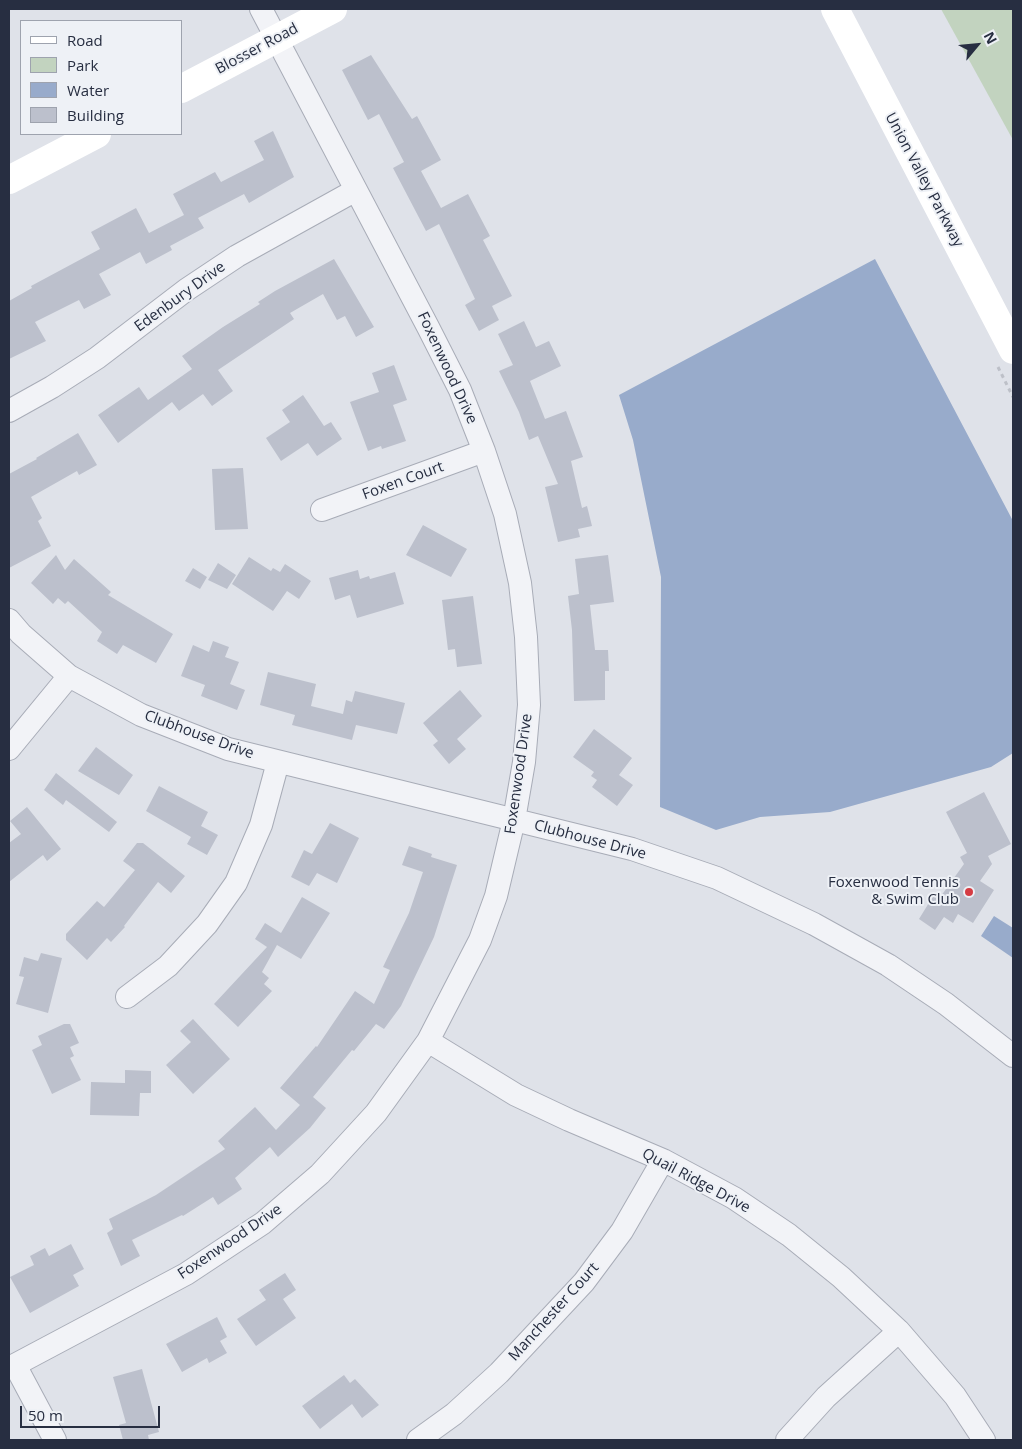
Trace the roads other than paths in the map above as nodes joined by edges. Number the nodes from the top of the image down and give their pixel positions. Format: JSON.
{"nodes":[{"id":1,"x":261,"y":9,"type":"edge"},
{"id":2,"x":333,"y":9,"type":"edge"},
{"id":3,"x":835,"y":9,"type":"edge"},
{"id":4,"x":277,"y":38,"type":"junction"},
{"id":5,"x":182,"y":88,"type":"edge"},
{"id":6,"x":95,"y":135,"type":"edge"},
{"id":7,"x":9,"y":180,"type":"edge"},
{"id":8,"x":356,"y":190,"type":"junction"},
{"id":9,"x":1013,"y":350,"type":"edge"},
{"id":10,"x":9,"y":411,"type":"edge"},
{"id":11,"x":484,"y":451,"type":"junction"},
{"id":12,"x":322,"y":510,"type":"dead end"},
{"id":13,"x":9,"y":620,"type":"edge"},
{"id":14,"x":69,"y":676,"type":"junction"},
{"id":15,"x":9,"y":749,"type":"edge"},
{"id":16,"x":278,"y":762,"type":"junction"},
{"id":17,"x":514,"y":820,"type":"junction"},
{"id":18,"x":127,"y":997,"type":"dead end"},
{"id":19,"x":428,"y":1041,"type":"junction"},
{"id":20,"x":1013,"y":1056,"type":"edge"},
{"id":21,"x":663,"y":1160,"type":"junction"},
{"id":22,"x":898,"y":1331,"type":"junction"},
{"id":23,"x":12,"y":1366,"type":"edge"},
{"id":24,"x":55,"y":1440,"type":"edge"},
{"id":25,"x":418,"y":1440,"type":"edge"},
{"id":26,"x":787,"y":1440,"type":"edge"},
{"id":27,"x":984,"y":1440,"type":"edge"}],
"edges":[{"from":1,"to":4,"type":"street","name":"Foxenwood Drive"},
{"from":2,"to":4,"type":"street","name":"Blosser Road"},
{"from":3,"to":9,"type":"street","name":"Union Valley Parkway"},
{"from":4,"to":5,"type":"street","name":"Blosser Road"},
{"from":4,"to":8,"type":"street","name":"Foxenwood Drive"},
{"from":6,"to":7,"type":"street"},
{"from":8,"to":10,"type":"street","name":"Edenbury Drive"},
{"from":8,"to":11,"type":"street","name":"Foxenwood Drive"},
{"from":11,"to":12,"type":"street","name":"Foxen Court"},
{"from":11,"to":17,"type":"street","name":"Foxenwood Drive"},
{"from":13,"to":14,"type":"street","name":"Clubhouse Drive"},
{"from":14,"to":15,"type":"street"},
{"from":14,"to":16,"type":"street","name":"Clubhouse Drive"},
{"from":16,"to":17,"type":"street","name":"Clubhouse Drive"},
{"from":16,"to":18,"type":"street"},
{"from":17,"to":19,"type":"street","name":"Foxenwood Drive"},
{"from":17,"to":20,"type":"street","name":"Clubhouse Drive"},
{"from":19,"to":21,"type":"street","name":"Quail Ridge Drive"},
{"from":19,"to":23,"type":"street","name":"Foxenwood Drive"},
{"from":21,"to":22,"type":"street","name":"Quail Ridge Drive"},
{"from":21,"to":25,"type":"street","name":"Manchester Court"},
{"from":22,"to":26,"type":"street"},
{"from":22,"to":27,"type":"street","name":"Quail Ridge Drive"},
{"from":23,"to":24,"type":"street"}]}
